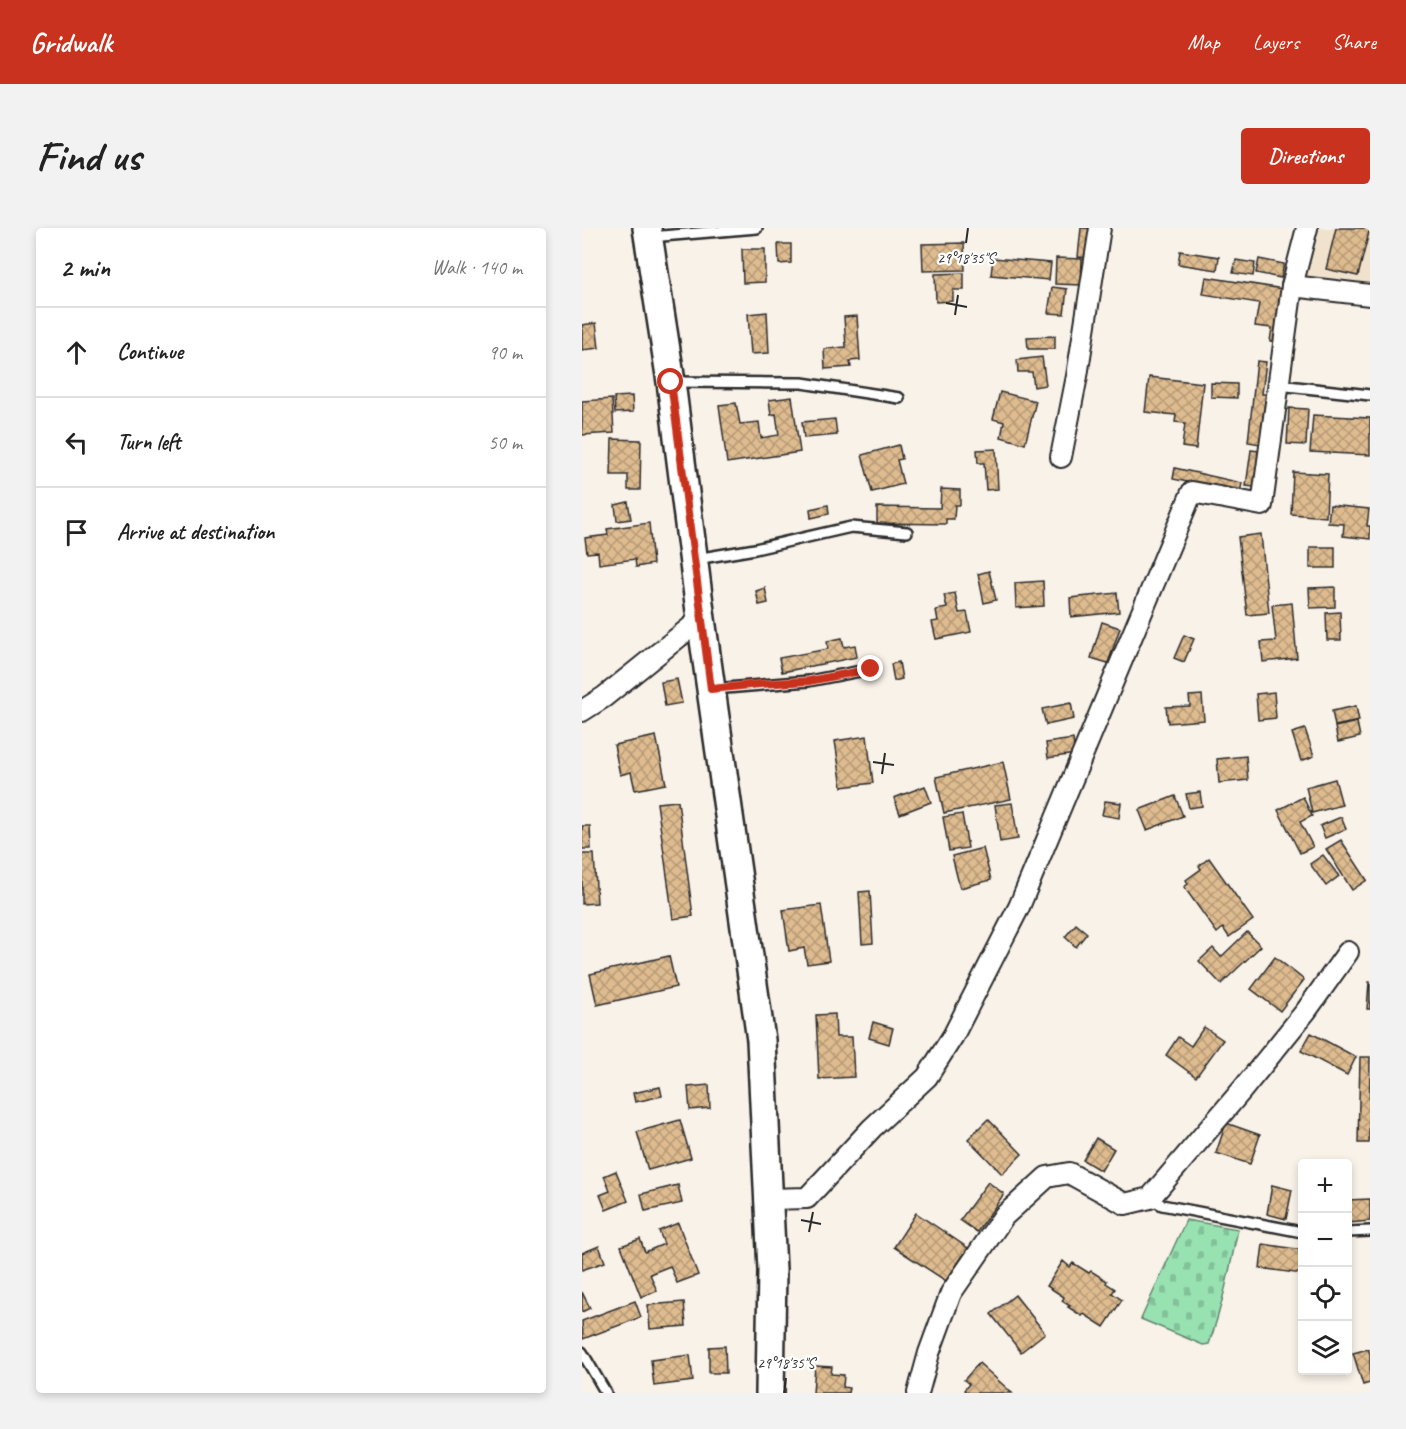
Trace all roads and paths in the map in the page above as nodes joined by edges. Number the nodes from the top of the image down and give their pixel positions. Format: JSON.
{"nodes":[{"id":1,"x":757,"y":228,"type":"edge"},
{"id":2,"x":1100,"y":228,"type":"edge"},
{"id":3,"x":1308,"y":228,"type":"edge"},
{"id":4,"x":647,"y":233,"type":"edge"},
{"id":5,"x":1292,"y":286,"type":"junction"},
{"id":6,"x":1370,"y":296,"type":"edge"},
{"id":7,"x":671,"y":382,"type":"junction"},
{"id":8,"x":1278,"y":385,"type":"junction"},
{"id":9,"x":1370,"y":395,"type":"edge"},
{"id":10,"x":898,"y":398,"type":"dead end"},
{"id":11,"x":1061,"y":457,"type":"dead end"},
{"id":12,"x":907,"y":532,"type":"dead end"},
{"id":13,"x":694,"y":560,"type":"junction"},
{"id":14,"x":701,"y":619,"type":"junction"},
{"id":15,"x":871,"y":669,"type":"dead end"},
{"id":16,"x":711,"y":689,"type":"junction"},
{"id":17,"x":582,"y":711,"type":"edge"},
{"id":18,"x":1347,"y":952,"type":"dead end"},
{"id":19,"x":1150,"y":1198,"type":"junction"},
{"id":20,"x":770,"y":1199,"type":"junction"},
{"id":21,"x":1298,"y":1231,"type":"edge"},
{"id":22,"x":1352,"y":1232,"type":"edge"},
{"id":23,"x":1370,"y":1232,"type":"edge"},
{"id":24,"x":582,"y":1352,"type":"edge"},
{"id":25,"x":606,"y":1393,"type":"edge"},
{"id":26,"x":770,"y":1393,"type":"edge"},
{"id":27,"x":918,"y":1393,"type":"edge"}],
"edges":[{"from":1,"to":4,"type":"lane"},
{"from":2,"to":11,"type":"street"},
{"from":3,"to":5,"type":"street"},
{"from":4,"to":7,"type":"main road"},
{"from":5,"to":6,"type":"street"},
{"from":5,"to":8,"type":"street"},
{"from":7,"to":10,"type":"lane"},
{"from":7,"to":13,"type":"main road"},
{"from":8,"to":9,"type":"lane"},
{"from":8,"to":20,"type":"street"},
{"from":12,"to":13,"type":"lane"},
{"from":13,"to":14,"type":"main road"},
{"from":14,"to":16,"type":"main road"},
{"from":14,"to":17,"type":"street"},
{"from":15,"to":16,"type":"lane"},
{"from":16,"to":20,"type":"main road"},
{"from":18,"to":19,"type":"street"},
{"from":19,"to":21,"type":"lane"},
{"from":19,"to":27,"type":"street"},
{"from":20,"to":26,"type":"main road"},
{"from":22,"to":23,"type":"lane"},
{"from":24,"to":25,"type":"lane"}]}
